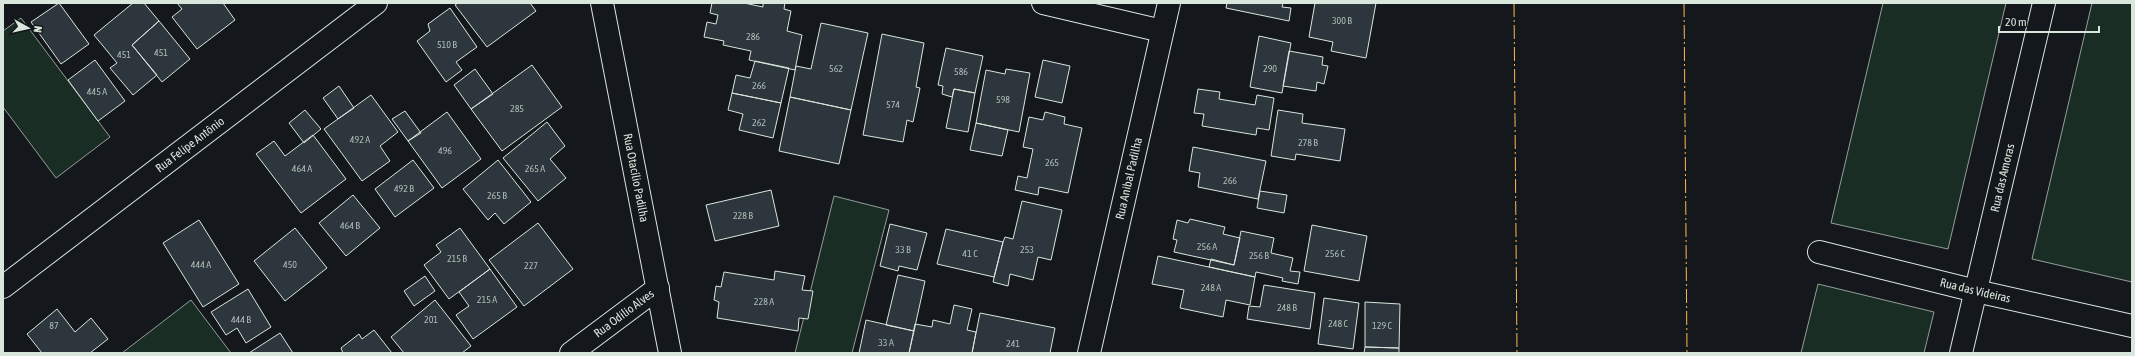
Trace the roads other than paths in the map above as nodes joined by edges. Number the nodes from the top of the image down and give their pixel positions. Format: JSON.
{"nodes":[{"id":1,"x":376,"y":3,"type":"edge"},
{"id":2,"x":602,"y":3,"type":"edge"},
{"id":3,"x":1043,"y":3,"type":"edge"},
{"id":4,"x":1169,"y":3,"type":"edge"},
{"id":5,"x":2044,"y":3,"type":"edge"},
{"id":6,"x":1162,"y":31,"type":"junction"},
{"id":7,"x":1819,"y":252,"type":"dead end"},
{"id":8,"x":3,"y":287,"type":"edge"},
{"id":9,"x":658,"y":288,"type":"junction"},
{"id":10,"x":1976,"y":291,"type":"junction"},
{"id":11,"x":2132,"y":326,"type":"edge"},
{"id":12,"x":571,"y":353,"type":"edge"},
{"id":13,"x":670,"y":353,"type":"edge"},
{"id":14,"x":1088,"y":353,"type":"edge"},
{"id":15,"x":1961,"y":353,"type":"edge"}],
"edges":[{"from":1,"to":8,"type":"street","name":"Rua Felipe Antônio"},
{"from":2,"to":9,"type":"street","name":"Rua Otacílio Padilha"},
{"from":3,"to":6,"type":"street"},
{"from":4,"to":6,"type":"street","name":"Rua Anibal Padilha"},
{"from":5,"to":10,"type":"street","name":"Rua das Amoras"},
{"from":6,"to":14,"type":"street","name":"Rua Anibal Padilha"},
{"from":7,"to":10,"type":"street","name":"Rua das Videiras"},
{"from":9,"to":12,"type":"street","name":"Rua Odilio Alves"},
{"from":9,"to":13,"type":"street","name":"Rua Otacílio Padilha"},
{"from":10,"to":11,"type":"street","name":"Rua das Videiras"},
{"from":10,"to":15,"type":"street","name":"Rua das Amoras"}]}
